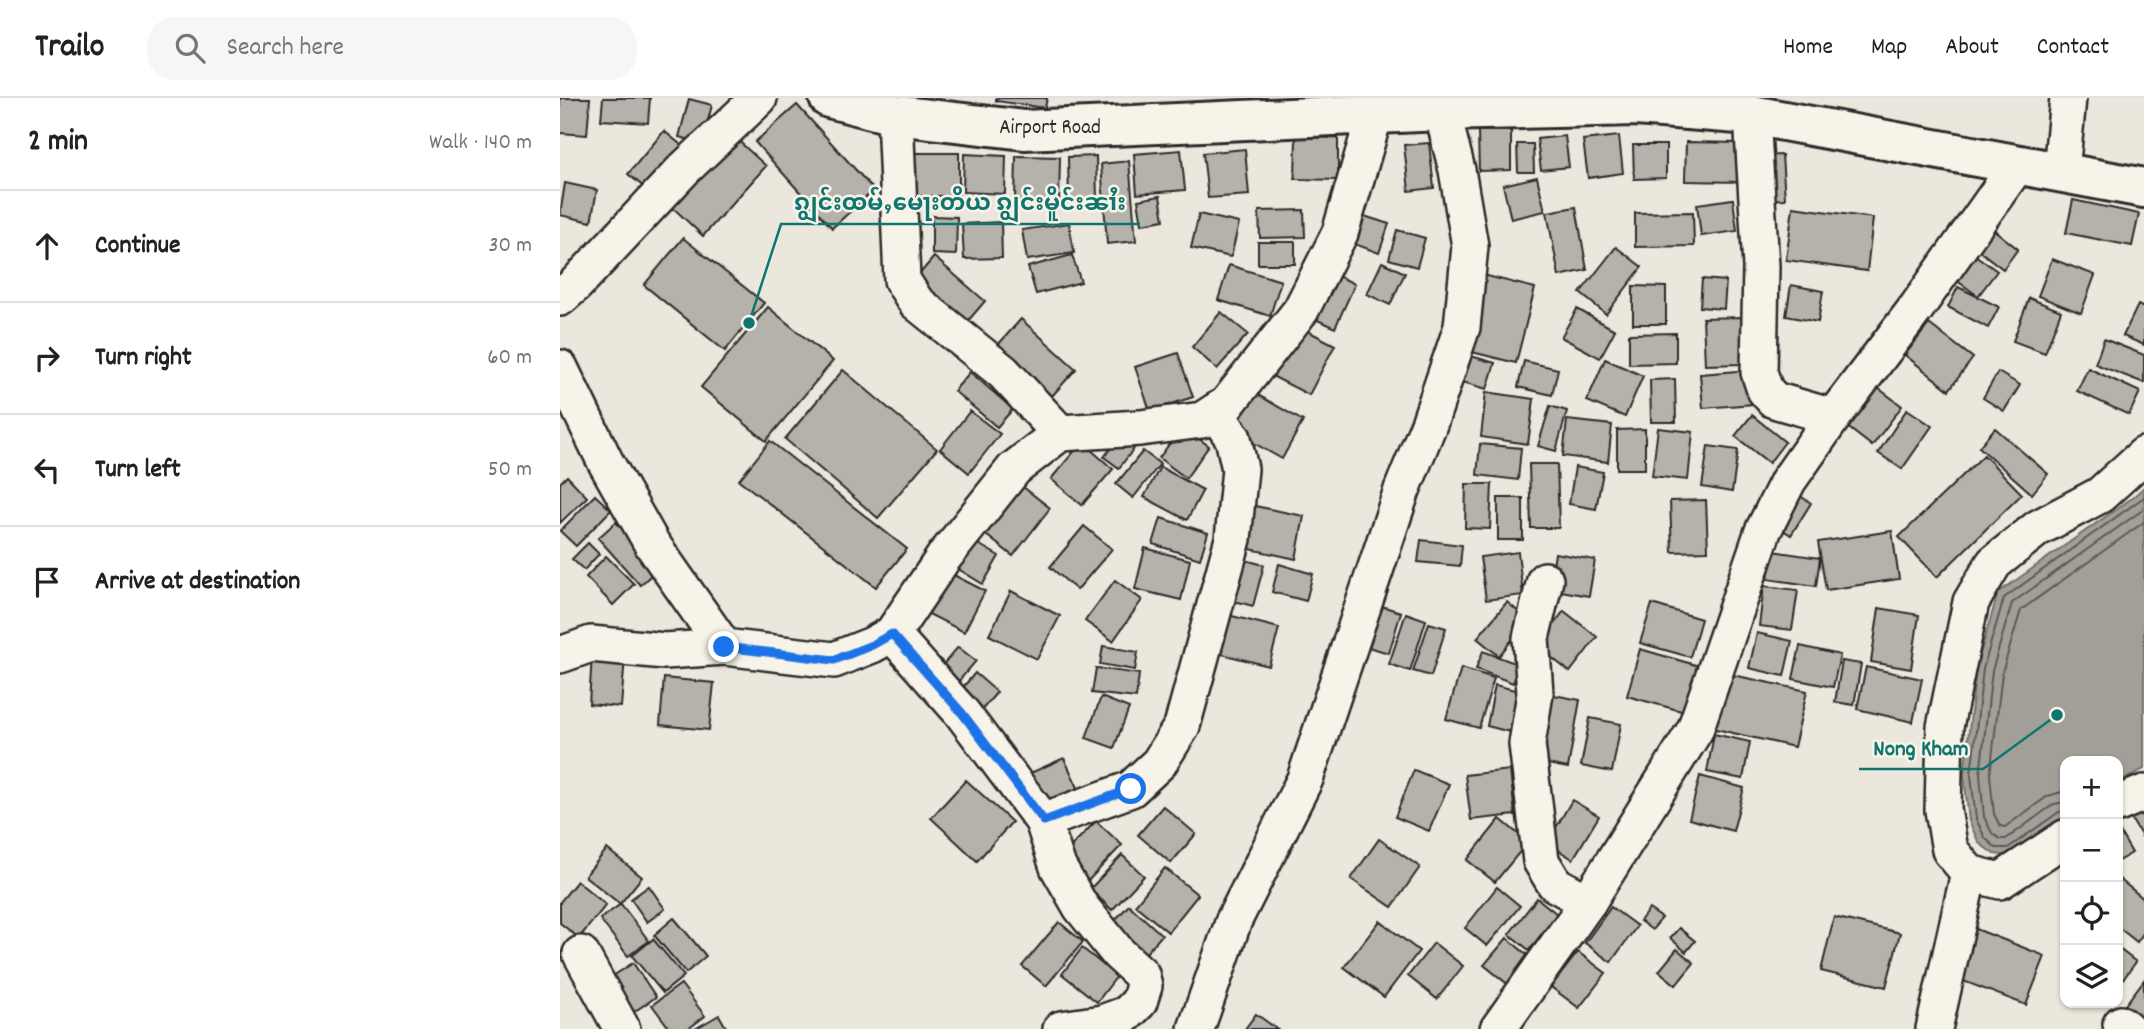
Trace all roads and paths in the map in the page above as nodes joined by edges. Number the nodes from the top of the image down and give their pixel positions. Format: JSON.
{"nodes":[{"id":1,"x":759,"y":98,"type":"edge"},
{"id":2,"x":829,"y":98,"type":"edge"},
{"id":3,"x":2068,"y":98,"type":"edge"},
{"id":4,"x":1467,"y":106,"type":"edge"},
{"id":5,"x":1375,"y":114,"type":"junction"},
{"id":6,"x":895,"y":115,"type":"junction"},
{"id":7,"x":1752,"y":115,"type":"junction"},
{"id":8,"x":2018,"y":164,"type":"junction"},
{"id":9,"x":2061,"y":172,"type":"junction"},
{"id":10,"x":2144,"y":188,"type":"edge"},
{"id":11,"x":560,"y":298,"type":"edge"},
{"id":12,"x":560,"y":368,"type":"edge"},
{"id":13,"x":1215,"y":412,"type":"junction"},
{"id":14,"x":1833,"y":416,"type":"junction"},
{"id":15,"x":1060,"y":433,"type":"junction"},
{"id":16,"x":2144,"y":455,"type":"edge"},
{"id":17,"x":1545,"y":580,"type":"dead end"},
{"id":18,"x":892,"y":634,"type":"junction"},
{"id":19,"x":724,"y":647,"type":"junction"},
{"id":20,"x":560,"y":654,"type":"edge"},
{"id":21,"x":2144,"y":793,"type":"edge"},
{"id":22,"x":2123,"y":802,"type":"edge"},
{"id":23,"x":1044,"y":821,"type":"junction"},
{"id":24,"x":2060,"y":841,"type":"edge"},
{"id":25,"x":1969,"y":873,"type":"junction"},
{"id":26,"x":1588,"y":902,"type":"junction"},
{"id":27,"x":582,"y":954,"type":"dead end"},
{"id":28,"x":622,"y":1029,"type":"edge"},
{"id":29,"x":1061,"y":1029,"type":"edge"},
{"id":30,"x":1196,"y":1029,"type":"edge"},
{"id":31,"x":1498,"y":1029,"type":"edge"},
{"id":32,"x":1934,"y":1029,"type":"edge"}],
"edges":[{"from":1,"to":11,"type":"street"},
{"from":2,"to":6,"type":"highway","name":"Airport Road"},
{"from":3,"to":9,"type":"street"},
{"from":4,"to":5,"type":"highway","name":"Airport Road"},
{"from":4,"to":7,"type":"highway","name":"Airport Road"},
{"from":4,"to":30,"type":"street"},
{"from":5,"to":6,"type":"highway","name":"Airport Road"},
{"from":5,"to":13,"type":"street"},
{"from":6,"to":15,"type":"street"},
{"from":7,"to":8,"type":"highway","name":"Airport Road"},
{"from":7,"to":14,"type":"street"},
{"from":8,"to":9,"type":"highway","name":"Airport Road"},
{"from":8,"to":14,"type":"street"},
{"from":9,"to":10,"type":"highway","name":"Airport Road"},
{"from":12,"to":19,"type":"street"},
{"from":13,"to":15,"type":"street"},
{"from":13,"to":23,"type":"street"},
{"from":14,"to":26,"type":"street"},
{"from":15,"to":18,"type":"street"},
{"from":16,"to":25,"type":"street"},
{"from":17,"to":26,"type":"street"},
{"from":18,"to":19,"type":"street"},
{"from":18,"to":23,"type":"street"},
{"from":19,"to":20,"type":"street"},
{"from":21,"to":22,"type":"street"},
{"from":23,"to":29,"type":"street"},
{"from":24,"to":25,"type":"street"},
{"from":25,"to":32,"type":"street"},
{"from":26,"to":31,"type":"street"},
{"from":27,"to":28,"type":"street"}]}
